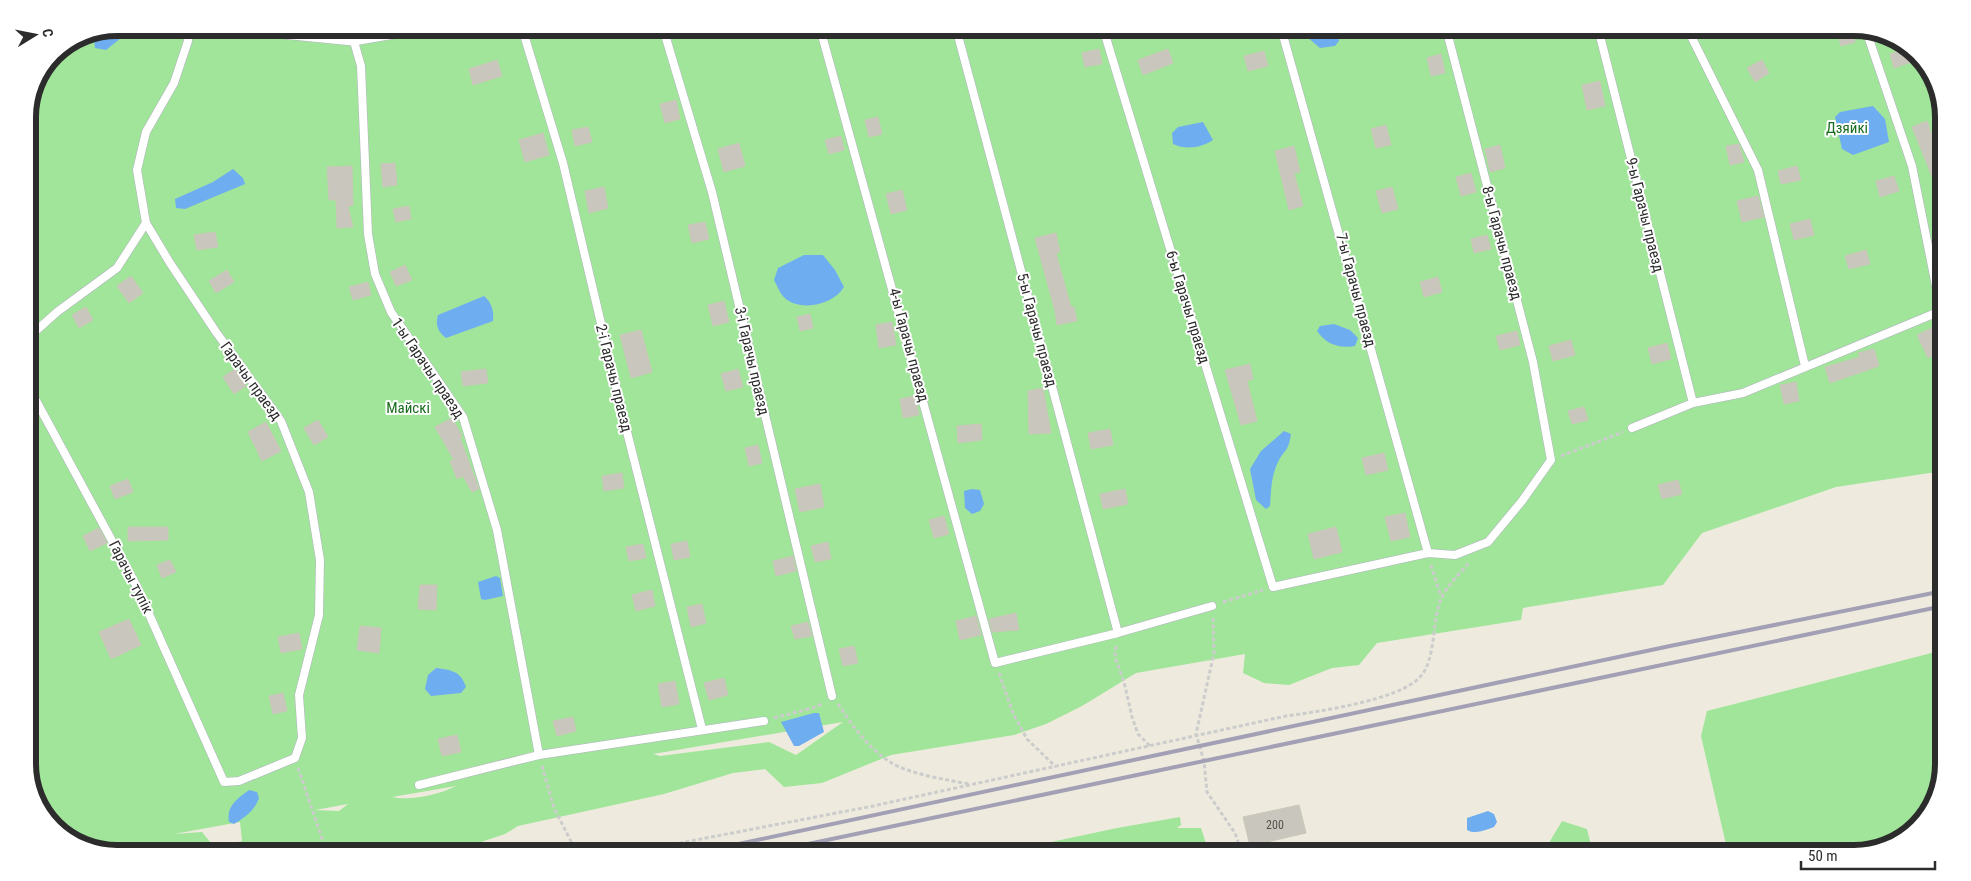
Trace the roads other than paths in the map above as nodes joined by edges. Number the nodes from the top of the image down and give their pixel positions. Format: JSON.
{"nodes":[{"id":1,"x":188,"y":36,"type":"edge"},
{"id":2,"x":333,"y":36,"type":"edge"},
{"id":3,"x":365,"y":36,"type":"edge"},
{"id":4,"x":524,"y":36,"type":"edge"},
{"id":5,"x":666,"y":36,"type":"edge"},
{"id":6,"x":822,"y":36,"type":"edge"},
{"id":7,"x":958,"y":36,"type":"edge"},
{"id":8,"x":1105,"y":36,"type":"edge"},
{"id":9,"x":1284,"y":36,"type":"edge"},
{"id":10,"x":1448,"y":36,"type":"edge"},
{"id":11,"x":1600,"y":36,"type":"edge"},
{"id":12,"x":1691,"y":36,"type":"edge"},
{"id":13,"x":353,"y":38,"type":"junction"},
{"id":14,"x":1869,"y":38,"type":"edge"},
{"id":15,"x":146,"y":223,"type":"junction"},
{"id":16,"x":1935,"y":276,"type":"edge"},
{"id":17,"x":1935,"y":313,"type":"edge"},
{"id":18,"x":36,"y":331,"type":"edge"},
{"id":19,"x":1804,"y":366,"type":"junction"},
{"id":20,"x":36,"y":401,"type":"edge"},
{"id":21,"x":1693,"y":403,"type":"junction"},
{"id":22,"x":1632,"y":428,"type":"road end"},
{"id":23,"x":1428,"y":553,"type":"junction"},
{"id":24,"x":1212,"y":606,"type":"road end"},
{"id":25,"x":1118,"y":633,"type":"junction"},
{"id":26,"x":832,"y":696,"type":"road end"},
{"id":27,"x":764,"y":721,"type":"road end"},
{"id":28,"x":702,"y":729,"type":"junction"},
{"id":29,"x":540,"y":755,"type":"junction"},
{"id":30,"x":224,"y":782,"type":"joint"},
{"id":31,"x":419,"y":785,"type":"dead end"}],
"edges":[{"from":1,"to":15,"type":"lane","name":"Гарачы праезд"},
{"from":2,"to":13,"type":"street"},
{"from":3,"to":13,"type":"street"},
{"from":4,"to":28,"type":"lane","name":"2-і Гарачы праезд"},
{"from":5,"to":26,"type":"lane","name":"3-і Гарачы праезд"},
{"from":6,"to":25,"type":"lane","name":"4-ы Гарачы праезд"},
{"from":7,"to":25,"type":"lane","name":"5-ы Гарачы праезд"},
{"from":8,"to":23,"type":"lane","name":"6-ы Гарачы праезд"},
{"from":9,"to":23,"type":"lane","name":"7-ы Гарачы праезд"},
{"from":10,"to":23,"type":"lane","name":"8-ы Гарачы праезд"},
{"from":11,"to":21,"type":"lane","name":"9-ы Гарачы праезд"},
{"from":12,"to":19,"type":"lane"},
{"from":13,"to":29,"type":"lane","name":"1-ы Гарачы праезд"},
{"from":14,"to":16,"type":"lane"},
{"from":15,"to":18,"type":"lane"},
{"from":15,"to":30,"type":"lane","name":"Гарачы праезд"},
{"from":17,"to":19,"type":"lane"},
{"from":19,"to":21,"type":"lane"},
{"from":20,"to":30,"type":"lane","name":"Гарачы тупік"},
{"from":21,"to":22,"type":"lane"},
{"from":24,"to":25,"type":"lane"},
{"from":27,"to":28,"type":"lane"},
{"from":28,"to":29,"type":"lane"},
{"from":29,"to":31,"type":"lane"}]}
